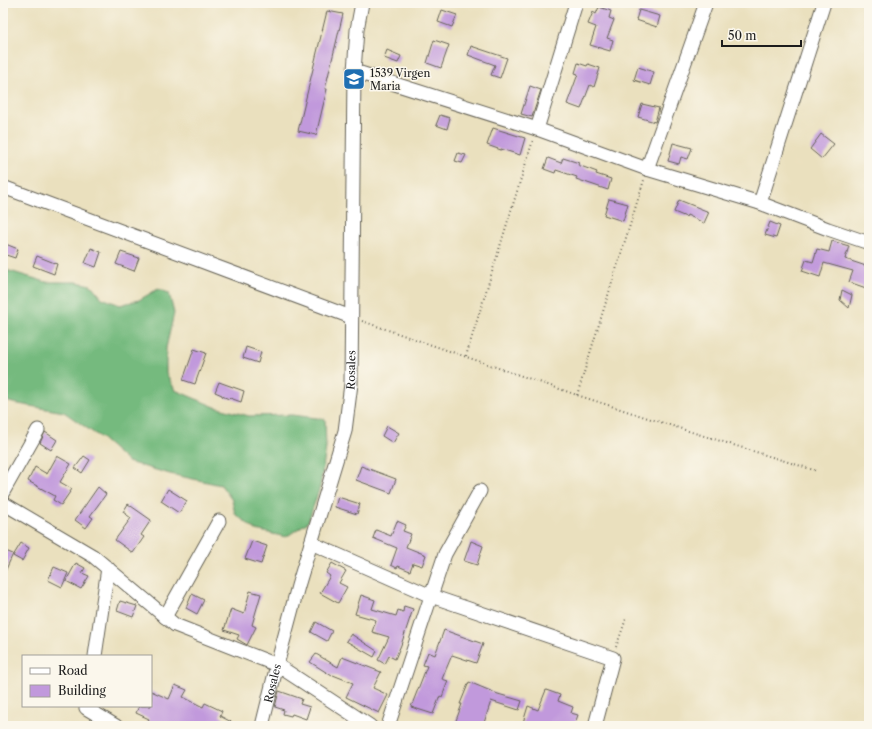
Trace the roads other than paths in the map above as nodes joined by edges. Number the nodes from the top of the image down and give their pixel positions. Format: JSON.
{"nodes":[{"id":1,"x":362,"y":3,"type":"edge"},
{"id":2,"x":576,"y":3,"type":"edge"},
{"id":3,"x":706,"y":3,"type":"edge"},
{"id":4,"x":824,"y":3,"type":"edge"},
{"id":5,"x":354,"y":71,"type":"junction"},
{"id":6,"x":536,"y":129,"type":"junction"},
{"id":7,"x":647,"y":169,"type":"junction"},
{"id":8,"x":3,"y":187,"type":"edge"},
{"id":9,"x":760,"y":203,"type":"junction"},
{"id":10,"x":869,"y":244,"type":"edge"},
{"id":11,"x":351,"y":317,"type":"junction"},
{"id":12,"x":38,"y":430,"type":"dead end"},
{"id":13,"x":480,"y":491,"type":"dead end"},
{"id":14,"x":3,"y":492,"type":"edge"},
{"id":15,"x":3,"y":503,"type":"edge"},
{"id":16,"x":219,"y":521,"type":"dead end"},
{"id":17,"x":311,"y":543,"type":"junction"},
{"id":18,"x":108,"y":568,"type":"junction"},
{"id":19,"x":431,"y":596,"type":"junction"},
{"id":20,"x":165,"y":617,"type":"junction"},
{"id":21,"x":94,"y":655,"type":"edge"},
{"id":22,"x":277,"y":666,"type":"junction"},
{"id":23,"x":86,"y":707,"type":"edge"},
{"id":24,"x":116,"y":726,"type":"edge"},
{"id":25,"x":262,"y":726,"type":"edge"},
{"id":26,"x":370,"y":726,"type":"edge"},
{"id":27,"x":388,"y":726,"type":"edge"},
{"id":28,"x":595,"y":726,"type":"edge"}],
"edges":[{"from":1,"to":5,"type":"street","name":"Rosales"},
{"from":2,"to":6,"type":"street"},
{"from":3,"to":7,"type":"street"},
{"from":4,"to":9,"type":"street"},
{"from":5,"to":6,"type":"street"},
{"from":5,"to":11,"type":"street","name":"Rosales"},
{"from":6,"to":7,"type":"street"},
{"from":7,"to":9,"type":"street"},
{"from":8,"to":11,"type":"street"},
{"from":9,"to":10,"type":"street"},
{"from":11,"to":17,"type":"street","name":"Rosales"},
{"from":12,"to":14,"type":"street"},
{"from":13,"to":19,"type":"street"},
{"from":15,"to":18,"type":"street"},
{"from":16,"to":20,"type":"street"},
{"from":17,"to":19,"type":"street"},
{"from":17,"to":22,"type":"street","name":"Rosales"},
{"from":18,"to":20,"type":"street"},
{"from":18,"to":21,"type":"street"},
{"from":19,"to":27,"type":"street"},
{"from":19,"to":28,"type":"street"},
{"from":20,"to":22,"type":"street"},
{"from":22,"to":25,"type":"street","name":"Rosales"},
{"from":22,"to":26,"type":"street"},
{"from":23,"to":24,"type":"street"}]}
